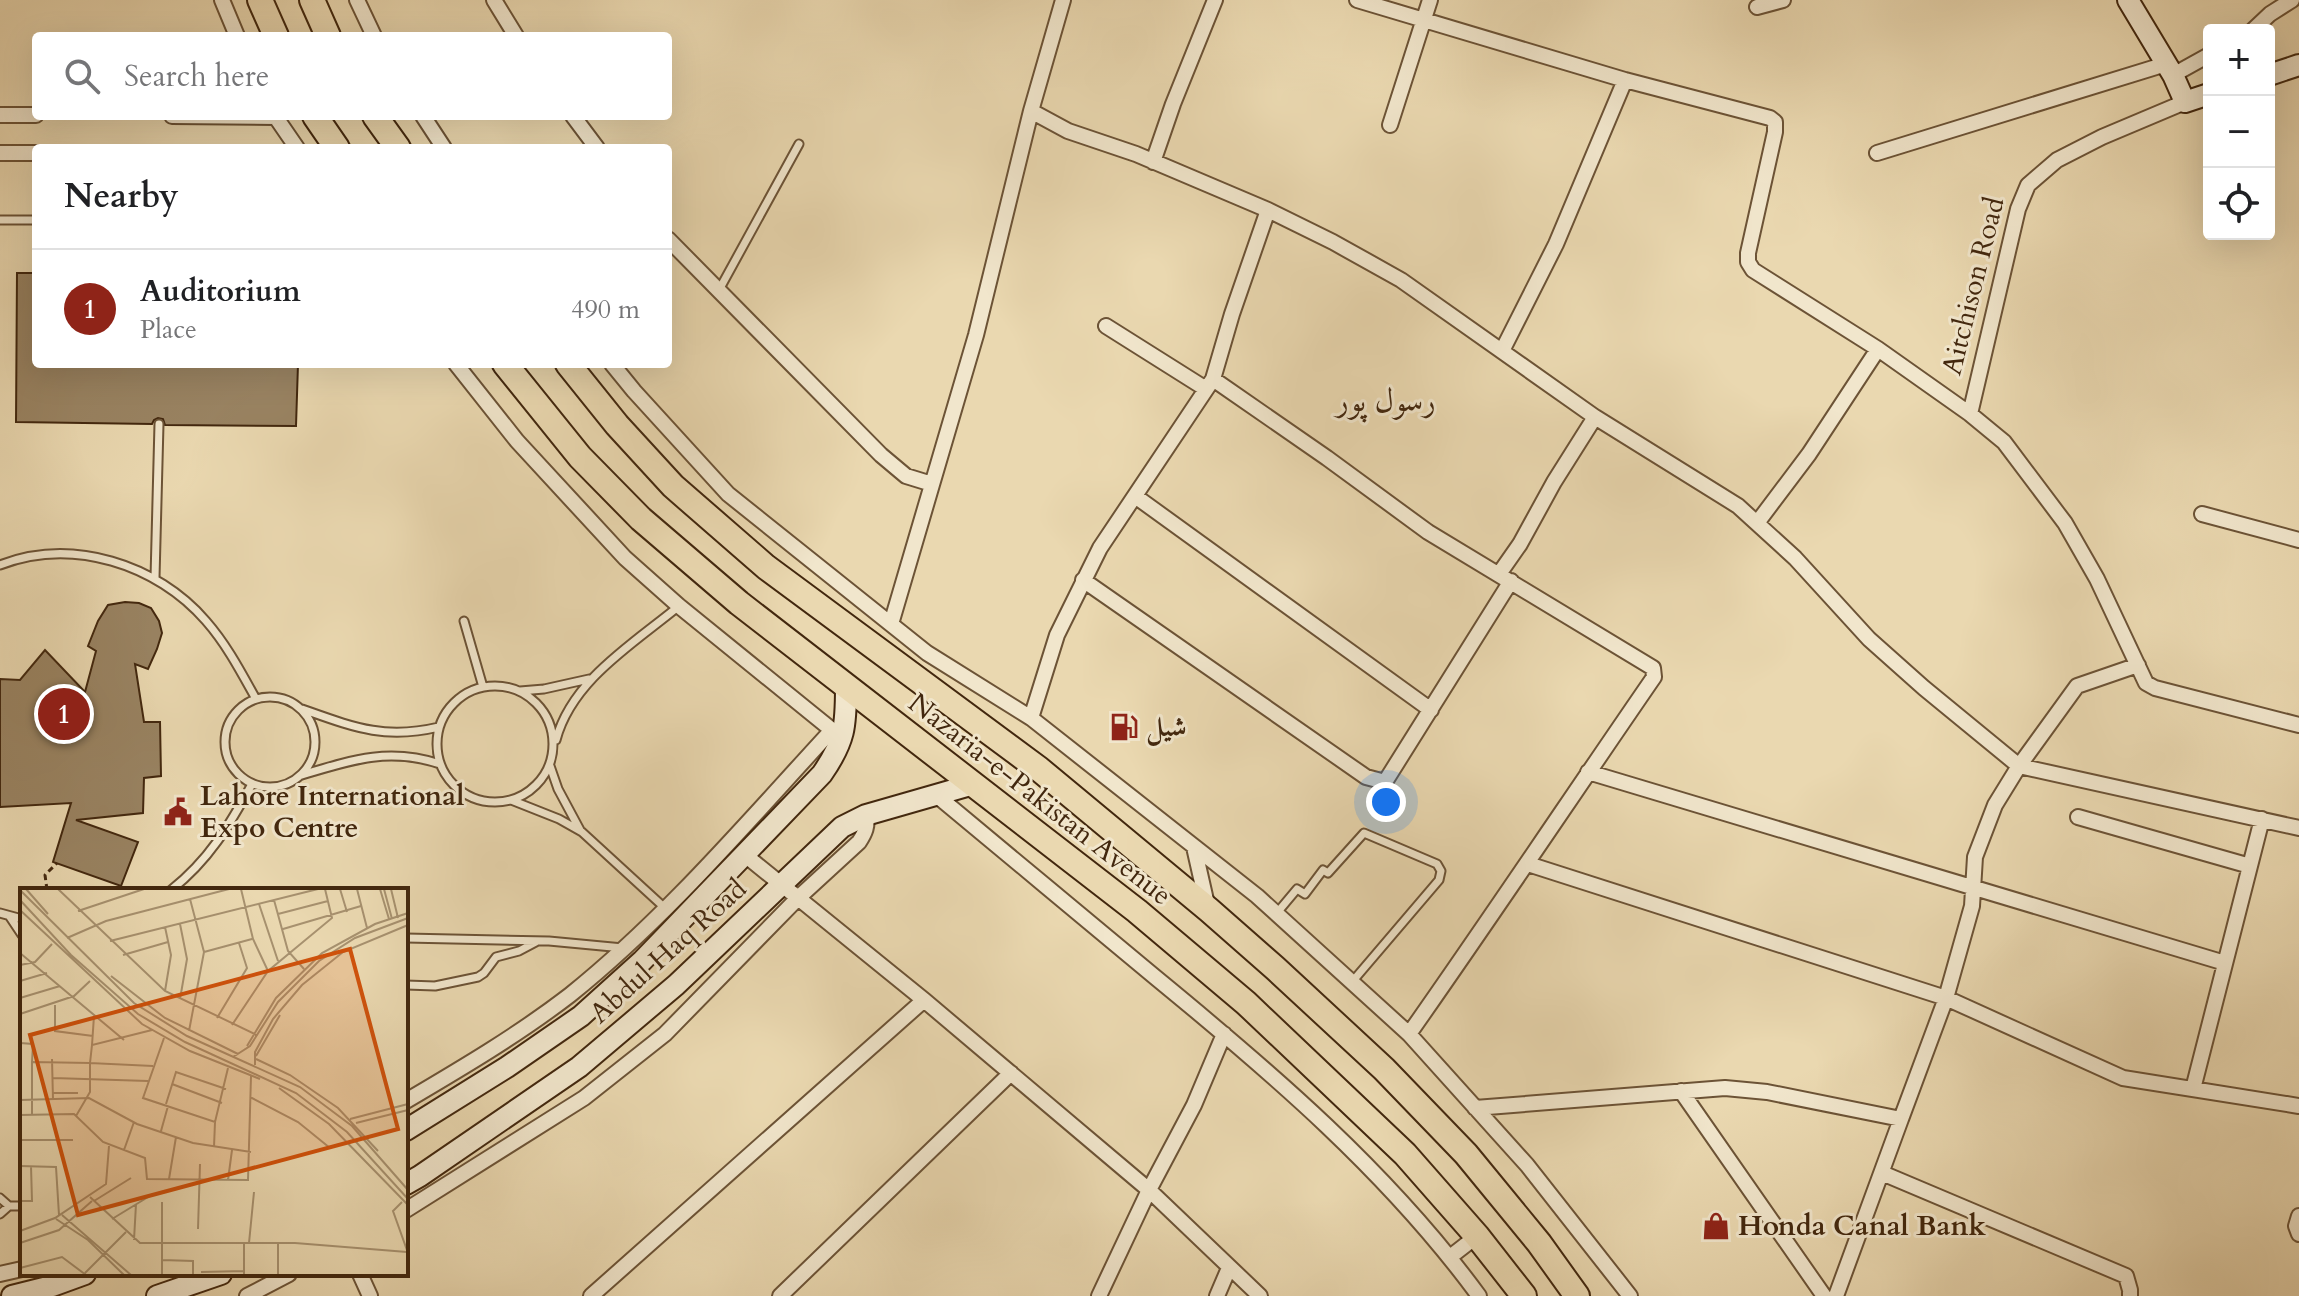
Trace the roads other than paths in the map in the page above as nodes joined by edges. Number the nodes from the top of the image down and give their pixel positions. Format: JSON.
{"nodes":[{"id":1,"x":222,"y":0,"type":"edge"},
{"id":2,"x":260,"y":0,"type":"edge"},
{"id":3,"x":312,"y":0,"type":"edge"},
{"id":4,"x":357,"y":0,"type":"edge"},
{"id":5,"x":494,"y":0,"type":"edge"},
{"id":6,"x":1063,"y":0,"type":"edge"},
{"id":7,"x":1215,"y":0,"type":"edge"},
{"id":8,"x":1357,"y":0,"type":"edge"},
{"id":9,"x":1430,"y":0,"type":"edge"},
{"id":10,"x":1783,"y":0,"type":"edge"},
{"id":11,"x":2128,"y":0,"type":"edge"},
{"id":12,"x":2292,"y":0,"type":"edge"},
{"id":13,"x":1757,"y":7,"type":"dead end"},
{"id":14,"x":1424,"y":20,"type":"junction"},
{"id":15,"x":2259,"y":24,"type":"edge"},
{"id":16,"x":235,"y":32,"type":"edge"},
{"id":17,"x":274,"y":32,"type":"edge"},
{"id":18,"x":326,"y":32,"type":"edge"},
{"id":19,"x":372,"y":32,"type":"edge"},
{"id":20,"x":514,"y":32,"type":"edge"},
{"id":21,"x":2203,"y":57,"type":"edge"},
{"id":22,"x":2299,"y":65,"type":"edge"},
{"id":23,"x":2170,"y":70,"type":"junction"},
{"id":24,"x":2275,"y":73,"type":"edge"},
{"id":25,"x":1625,"y":80,"type":"junction"},
{"id":26,"x":2203,"y":96,"type":"edge"},
{"id":27,"x":2185,"y":102,"type":"junction"},
{"id":28,"x":1031,"y":111,"type":"junction"},
{"id":29,"x":0,"y":115,"type":"edge"},
{"id":30,"x":32,"y":115,"type":"edge"},
{"id":31,"x":279,"y":120,"type":"edge"},
{"id":32,"x":318,"y":120,"type":"edge"},
{"id":33,"x":378,"y":120,"type":"edge"},
{"id":34,"x":426,"y":120,"type":"edge"},
{"id":35,"x":576,"y":120,"type":"edge"},
{"id":36,"x":1390,"y":125,"type":"dead end"},
{"id":37,"x":294,"y":144,"type":"edge"},
{"id":38,"x":334,"y":144,"type":"edge"},
{"id":39,"x":395,"y":144,"type":"edge"},
{"id":40,"x":441,"y":144,"type":"edge"},
{"id":41,"x":594,"y":144,"type":"edge"},
{"id":42,"x":799,"y":144,"type":"dead end"},
{"id":43,"x":0,"y":153,"type":"edge"},
{"id":44,"x":32,"y":153,"type":"edge"},
{"id":45,"x":1877,"y":153,"type":"dead end"},
{"id":46,"x":1153,"y":162,"type":"junction"},
{"id":47,"x":1268,"y":210,"type":"junction"},
{"id":48,"x":0,"y":220,"type":"edge"},
{"id":49,"x":32,"y":220,"type":"edge"},
{"id":50,"x":672,"y":243,"type":"edge"},
{"id":51,"x":719,"y":291,"type":"junction"},
{"id":52,"x":1106,"y":326,"type":"dead end"},
{"id":53,"x":1878,"y":349,"type":"junction"},
{"id":54,"x":1502,"y":351,"type":"junction"},
{"id":55,"x":459,"y":368,"type":"edge"},
{"id":56,"x":508,"y":368,"type":"edge"},
{"id":57,"x":571,"y":368,"type":"edge"},
{"id":58,"x":615,"y":368,"type":"edge"},
{"id":59,"x":1210,"y":384,"type":"junction"},
{"id":60,"x":1970,"y":414,"type":"junction"},
{"id":61,"x":1595,"y":417,"type":"junction"},
{"id":62,"x":159,"y":424,"type":"dead end"},
{"id":63,"x":932,"y":484,"type":"junction"},
{"id":64,"x":1135,"y":496,"type":"junction"},
{"id":65,"x":2202,"y":514,"type":"dead end"},
{"id":66,"x":1757,"y":523,"type":"junction"},
{"id":67,"x":2299,"y":540,"type":"edge"},
{"id":68,"x":0,"y":565,"type":"edge"},
{"id":69,"x":155,"y":578,"type":"junction"},
{"id":70,"x":1505,"y":578,"type":"junction"},
{"id":71,"x":1083,"y":580,"type":"junction"},
{"id":72,"x":679,"y":606,"type":"junction"},
{"id":73,"x":464,"y":621,"type":"dead end"},
{"id":74,"x":891,"y":624,"type":"junction"},
{"id":75,"x":2138,"y":665,"type":"junction"},
{"id":76,"x":951,"y":670,"type":"junction"},
{"id":77,"x":591,"y":678,"type":"junction"},
{"id":78,"x":483,"y":687,"type":"junction"},
{"id":79,"x":846,"y":687,"type":"junction"},
{"id":80,"x":935,"y":690,"type":"junction"},
{"id":81,"x":520,"y":691,"type":"junction"},
{"id":82,"x":256,"y":699,"type":"junction"},
{"id":83,"x":299,"y":708,"type":"junction"},
{"id":84,"x":1431,"y":710,"type":"junction"},
{"id":85,"x":1031,"y":718,"type":"junction"},
{"id":86,"x":2299,"y":725,"type":"edge"},
{"id":87,"x":439,"y":727,"type":"junction"},
{"id":88,"x":838,"y":732,"type":"junction"},
{"id":89,"x":554,"y":746,"type":"junction"},
{"id":90,"x":440,"y":764,"type":"junction"},
{"id":91,"x":550,"y":766,"type":"junction"},
{"id":92,"x":2019,"y":766,"type":"junction"},
{"id":93,"x":1588,"y":772,"type":"junction"},
{"id":94,"x":300,"y":776,"type":"junction"},
{"id":95,"x":252,"y":784,"type":"junction"},
{"id":96,"x":974,"y":784,"type":"junction"},
{"id":97,"x":935,"y":794,"type":"junction"},
{"id":98,"x":511,"y":800,"type":"junction"},
{"id":99,"x":2078,"y":817,"type":"dead end"},
{"id":100,"x":2262,"y":819,"type":"junction"},
{"id":101,"x":2299,"y":828,"type":"edge"},
{"id":102,"x":582,"y":832,"type":"junction"},
{"id":103,"x":1194,"y":847,"type":"junction"},
{"id":104,"x":745,"y":855,"type":"junction"},
{"id":105,"x":1528,"y":864,"type":"junction"},
{"id":106,"x":2250,"y":866,"type":"junction"},
{"id":107,"x":174,"y":888,"type":"edge"},
{"id":108,"x":1974,"y":889,"type":"junction"},
{"id":109,"x":790,"y":892,"type":"junction"},
{"id":110,"x":1209,"y":910,"type":"junction"},
{"id":111,"x":0,"y":913,"type":"edge"},
{"id":112,"x":1276,"y":914,"type":"junction"},
{"id":113,"x":10,"y":916,"type":"junction"},
{"id":114,"x":672,"y":916,"type":"junction"},
{"id":115,"x":20,"y":918,"type":"edge"},
{"id":116,"x":20,"y":932,"type":"edge"},
{"id":117,"x":408,"y":938,"type":"edge"},
{"id":118,"x":538,"y":940,"type":"junction"},
{"id":119,"x":624,"y":948,"type":"junction"},
{"id":120,"x":642,"y":961,"type":"junction"},
{"id":121,"x":2225,"y":963,"type":"junction"},
{"id":122,"x":1352,"y":982,"type":"junction"},
{"id":123,"x":408,"y":985,"type":"edge"},
{"id":124,"x":1946,"y":998,"type":"junction"},
{"id":125,"x":924,"y":1000,"type":"junction"},
{"id":126,"x":1224,"y":1034,"type":"junction"},
{"id":127,"x":1409,"y":1034,"type":"junction"},
{"id":128,"x":1011,"y":1073,"type":"junction"},
{"id":129,"x":2193,"y":1089,"type":"junction"},
{"id":130,"x":1681,"y":1091,"type":"junction"},
{"id":131,"x":408,"y":1100,"type":"edge"},
{"id":132,"x":2299,"y":1106,"type":"edge"},
{"id":133,"x":1475,"y":1108,"type":"junction"},
{"id":134,"x":1901,"y":1119,"type":"junction"},
{"id":135,"x":408,"y":1129,"type":"edge"},
{"id":136,"x":1882,"y":1173,"type":"junction"},
{"id":137,"x":408,"y":1183,"type":"edge"},
{"id":138,"x":1149,"y":1190,"type":"junction"},
{"id":139,"x":0,"y":1198,"type":"edge"},
{"id":140,"x":9,"y":1206,"type":"junction"},
{"id":141,"x":20,"y":1206,"type":"edge"},
{"id":142,"x":408,"y":1209,"type":"edge"},
{"id":143,"x":0,"y":1214,"type":"edge"},
{"id":144,"x":2299,"y":1216,"type":"edge"},
{"id":145,"x":2299,"y":1234,"type":"edge"},
{"id":146,"x":1477,"y":1236,"type":"junction"},
{"id":147,"x":1450,"y":1257,"type":"junction"},
{"id":148,"x":1229,"y":1268,"type":"junction"},
{"id":149,"x":20,"y":1269,"type":"edge"},
{"id":150,"x":0,"y":1274,"type":"edge"},
{"id":151,"x":73,"y":1276,"type":"edge"},
{"id":152,"x":215,"y":1276,"type":"edge"},
{"id":153,"x":285,"y":1276,"type":"edge"},
{"id":154,"x":361,"y":1276,"type":"edge"},
{"id":155,"x":50,"y":1280,"type":"edge"},
{"id":156,"x":12,"y":1296,"type":"edge"},
{"id":157,"x":157,"y":1296,"type":"edge"},
{"id":158,"x":247,"y":1296,"type":"edge"},
{"id":159,"x":370,"y":1296,"type":"edge"},
{"id":160,"x":591,"y":1296,"type":"edge"},
{"id":161,"x":780,"y":1296,"type":"edge"},
{"id":162,"x":1099,"y":1296,"type":"edge"},
{"id":163,"x":1217,"y":1296,"type":"edge"},
{"id":164,"x":1260,"y":1296,"type":"edge"},
{"id":165,"x":1479,"y":1296,"type":"edge"},
{"id":166,"x":1524,"y":1296,"type":"edge"},
{"id":167,"x":1577,"y":1296,"type":"edge"},
{"id":168,"x":1630,"y":1296,"type":"edge"},
{"id":169,"x":1824,"y":1296,"type":"edge"},
{"id":170,"x":1836,"y":1296,"type":"edge"},
{"id":171,"x":2130,"y":1296,"type":"edge"}],
"edges":[{"from":1,"to":16,"type":"street"},
{"from":2,"to":17,"type":"main road"},
{"from":3,"to":18,"type":"main road"},
{"from":4,"to":19,"type":"street"},
{"from":5,"to":20,"type":"street"},
{"from":6,"to":28,"type":"street"},
{"from":7,"to":46,"type":"street"},
{"from":8,"to":14,"type":"street"},
{"from":9,"to":14,"type":"street"},
{"from":10,"to":13,"type":"street"},
{"from":11,"to":23,"type":"main road"},
{"from":12,"to":15,"type":"street"},
{"from":14,"to":25,"type":"street"},
{"from":14,"to":36,"type":"street"},
{"from":21,"to":23,"type":"street"},
{"from":22,"to":24,"type":"main road"},
{"from":23,"to":27,"type":"main road"},
{"from":23,"to":45,"type":"street"},
{"from":25,"to":53,"type":"street"},
{"from":25,"to":54,"type":"street"},
{"from":26,"to":27,"type":"main road","name":"Aitchison Road"},
{"from":27,"to":60,"type":"street","name":"Aitchison Road"},
{"from":28,"to":46,"type":"street"},
{"from":28,"to":63,"type":"street"},
{"from":29,"to":30,"type":"street"},
{"from":31,"to":37,"type":"street"},
{"from":32,"to":38,"type":"main road"},
{"from":33,"to":39,"type":"main road"},
{"from":34,"to":40,"type":"street"},
{"from":35,"to":41,"type":"street"},
{"from":42,"to":51,"type":"lane"},
{"from":43,"to":44,"type":"street"},
{"from":46,"to":47,"type":"street"},
{"from":47,"to":54,"type":"street"},
{"from":47,"to":59,"type":"street"},
{"from":48,"to":49,"type":"lane"},
{"from":50,"to":51,"type":"street"},
{"from":51,"to":63,"type":"street"},
{"from":52,"to":59,"type":"street"},
{"from":53,"to":60,"type":"street"},
{"from":53,"to":66,"type":"street"},
{"from":54,"to":61,"type":"street"},
{"from":55,"to":72,"type":"street"},
{"from":56,"to":79,"type":"main road","name":"Nazaria-e-Pakistan Avenue"},
{"from":57,"to":80,"type":"main road","name":"Nazaria-e-Pakistan Avenue"},
{"from":58,"to":74,"type":"street"},
{"from":59,"to":64,"type":"street"},
{"from":59,"to":70,"type":"street"},
{"from":60,"to":75,"type":"street"},
{"from":61,"to":66,"type":"street"},
{"from":61,"to":70,"type":"street"},
{"from":62,"to":69,"type":"lane"},
{"from":63,"to":74,"type":"street"},
{"from":64,"to":71,"type":"street"},
{"from":64,"to":84,"type":"street"},
{"from":65,"to":67,"type":"street"},
{"from":66,"to":92,"type":"street"},
{"from":68,"to":69,"type":"lane"},
{"from":69,"to":82,"type":"lane"},
{"from":70,"to":84,"type":"street"},
{"from":70,"to":93,"type":"street"},
{"from":71,"to":84,"type":"street"},
{"from":71,"to":85,"type":"street"},
{"from":72,"to":77,"type":"lane"},
{"from":72,"to":88,"type":"street"},
{"from":73,"to":78,"type":"lane"},
{"from":74,"to":76,"type":"street"},
{"from":75,"to":86,"type":"street"},
{"from":75,"to":92,"type":"street"},
{"from":76,"to":80,"type":"street"},
{"from":76,"to":85,"type":"street"},
{"from":77,"to":81,"type":"lane"},
{"from":77,"to":89,"type":"lane"},
{"from":78,"to":81,"type":"lane"},
{"from":78,"to":87,"type":"lane"},
{"from":79,"to":88,"type":"main road","name":"Abdul Haq Road"},
{"from":79,"to":96,"type":"main road","name":"Nazaria-e-Pakistan Avenue"},
{"from":80,"to":110,"type":"main road","name":"Nazaria-e-Pakistan Avenue"},
{"from":81,"to":89,"type":"lane"},
{"from":82,"to":83,"type":"lane"},
{"from":82,"to":95,"type":"lane"},
{"from":83,"to":87,"type":"lane"},
{"from":83,"to":94,"type":"lane"},
{"from":85,"to":103,"type":"street"},
{"from":87,"to":90,"type":"lane"},
{"from":88,"to":104,"type":"main road","name":"Abdul Haq Road"},
{"from":88,"to":114,"type":"street"},
{"from":89,"to":91,"type":"lane"},
{"from":90,"to":94,"type":"lane"},
{"from":90,"to":98,"type":"lane"},
{"from":91,"to":98,"type":"lane"},
{"from":91,"to":102,"type":"lane"},
{"from":92,"to":100,"type":"street"},
{"from":92,"to":108,"type":"street"},
{"from":93,"to":105,"type":"street"},
{"from":93,"to":108,"type":"street"},
{"from":94,"to":95,"type":"lane"},
{"from":95,"to":107,"type":"lane"},
{"from":96,"to":97,"type":"main road","name":"Abdul Haq Road"},
{"from":96,"to":146,"type":"main road","name":"Nazaria-e-Pakistan Avenue"},
{"from":97,"to":109,"type":"main road","name":"Abdul Haq Road"},
{"from":97,"to":126,"type":"street"},
{"from":98,"to":102,"type":"lane"},
{"from":99,"to":106,"type":"street"},
{"from":100,"to":101,"type":"street"},
{"from":100,"to":106,"type":"street"},
{"from":102,"to":114,"type":"lane"},
{"from":103,"to":110,"type":"street"},
{"from":103,"to":112,"type":"street"},
{"from":104,"to":109,"type":"street"},
{"from":104,"to":114,"type":"main road","name":"Abdul Haq Road"},
{"from":105,"to":124,"type":"street"},
{"from":105,"to":127,"type":"street"},
{"from":106,"to":121,"type":"street"},
{"from":108,"to":121,"type":"street"},
{"from":108,"to":124,"type":"street"},
{"from":109,"to":125,"type":"street"},
{"from":109,"to":137,"type":"main road","name":"Abdul Haq Road"},
{"from":109,"to":142,"type":"street"},
{"from":110,"to":167,"type":"main road","name":"Nazaria-e-Pakistan Avenue"},
{"from":111,"to":113,"type":"lane"},
{"from":112,"to":122,"type":"street"},
{"from":112,"to":122,"type":"lane"},
{"from":113,"to":115,"type":"lane"},
{"from":113,"to":116,"type":"lane"},
{"from":114,"to":119,"type":"street"},
{"from":114,"to":120,"type":"main road","name":"Abdul Haq Road"},
{"from":117,"to":118,"type":"lane"},
{"from":118,"to":119,"type":"lane"},
{"from":118,"to":123,"type":"lane"},
{"from":119,"to":120,"type":"street"},
{"from":119,"to":131,"type":"street"},
{"from":120,"to":135,"type":"main road","name":"Abdul Haq Road"},
{"from":121,"to":129,"type":"street"},
{"from":122,"to":127,"type":"street"},
{"from":124,"to":129,"type":"street"},
{"from":124,"to":134,"type":"street"},
{"from":125,"to":128,"type":"street"},
{"from":125,"to":160,"type":"street"},
{"from":126,"to":138,"type":"street"},
{"from":126,"to":147,"type":"street"},
{"from":127,"to":133,"type":"street"},
{"from":128,"to":138,"type":"street"},
{"from":128,"to":161,"type":"street"},
{"from":129,"to":132,"type":"street"},
{"from":130,"to":133,"type":"street"},
{"from":130,"to":134,"type":"street"},
{"from":130,"to":169,"type":"street"},
{"from":133,"to":168,"type":"street"},
{"from":134,"to":136,"type":"street"},
{"from":136,"to":170,"type":"street"},
{"from":136,"to":171,"type":"street"},
{"from":138,"to":148,"type":"street"},
{"from":138,"to":162,"type":"street"},
{"from":139,"to":140,"type":"lane"},
{"from":140,"to":141,"type":"lane"},
{"from":140,"to":143,"type":"lane"},
{"from":144,"to":145,"type":"street"},
{"from":146,"to":147,"type":"street"},
{"from":146,"to":166,"type":"main road","name":"Nazaria-e-Pakistan Avenue"},
{"from":147,"to":165,"type":"street"},
{"from":148,"to":163,"type":"street"},
{"from":148,"to":164,"type":"street"},
{"from":149,"to":150,"type":"street"},
{"from":151,"to":155,"type":"main road"},
{"from":152,"to":157,"type":"main road"},
{"from":153,"to":158,"type":"street"},
{"from":154,"to":159,"type":"street"},
{"from":155,"to":156,"type":"main road"}]}
